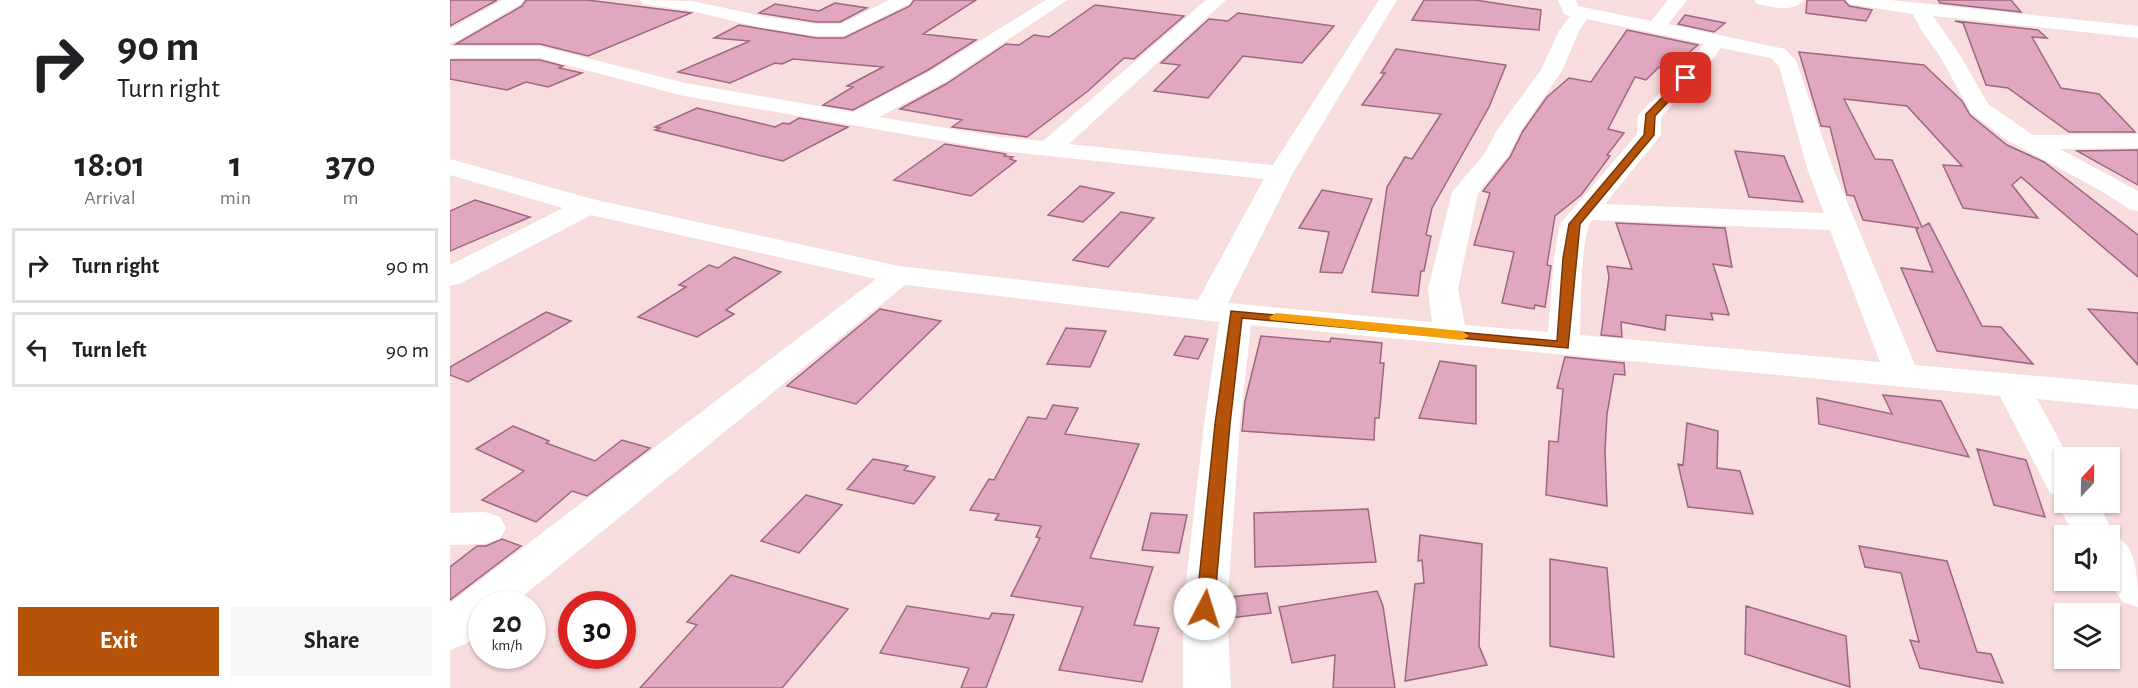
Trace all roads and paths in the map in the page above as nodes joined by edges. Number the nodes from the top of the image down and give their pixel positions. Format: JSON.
{"nodes":[{"id":1,"x":515,"y":0,"type":"edge"},
{"id":2,"x":649,"y":0,"type":"edge"},
{"id":3,"x":761,"y":0,"type":"edge"},
{"id":4,"x":903,"y":0,"type":"edge"},
{"id":5,"x":1058,"y":0,"type":"edge"},
{"id":6,"x":1217,"y":0,"type":"edge"},
{"id":7,"x":1388,"y":0,"type":"edge"},
{"id":8,"x":1678,"y":0,"type":"edge"},
{"id":9,"x":1763,"y":0,"type":"edge"},
{"id":10,"x":1795,"y":0,"type":"edge"},
{"id":11,"x":1855,"y":0,"type":"edge"},
{"id":12,"x":1574,"y":6,"type":"edge"},
{"id":13,"x":1920,"y":9,"type":"junction"},
{"id":14,"x":729,"y":15,"type":"junction"},
{"id":15,"x":1656,"y":27,"type":"junction"},
{"id":16,"x":2138,"y":33,"type":"edge"},
{"id":17,"x":450,"y":37,"type":"edge"},
{"id":18,"x":1713,"y":41,"type":"junction"},
{"id":19,"x":450,"y":51,"type":"edge"},
{"id":20,"x":856,"y":120,"type":"junction"},
{"id":21,"x":2138,"y":141,"type":"edge"},
{"id":22,"x":2029,"y":142,"type":"junction"},
{"id":23,"x":1049,"y":149,"type":"junction"},
{"id":24,"x":450,"y":167,"type":"edge"},
{"id":25,"x":1280,"y":174,"type":"junction"},
{"id":26,"x":2138,"y":203,"type":"edge"},
{"id":27,"x":587,"y":206,"type":"junction"},
{"id":28,"x":1584,"y":211,"type":"junction"},
{"id":29,"x":1842,"y":222,"type":"junction"},
{"id":30,"x":899,"y":275,"type":"junction"},
{"id":31,"x":450,"y":277,"type":"edge"},
{"id":32,"x":1222,"y":312,"type":"junction"},
{"id":33,"x":1450,"y":334,"type":"junction"},
{"id":34,"x":1563,"y":345,"type":"junction"},
{"id":35,"x":1902,"y":375,"type":"junction"},
{"id":36,"x":2012,"y":385,"type":"junction"},
{"id":37,"x":2138,"y":397,"type":"edge"},
{"id":38,"x":2054,"y":464,"type":"edge"},
{"id":39,"x":2120,"y":565,"type":"edge"},
{"id":40,"x":2138,"y":589,"type":"edge"},
{"id":41,"x":450,"y":630,"type":"edge"},
{"id":42,"x":1207,"y":688,"type":"edge"}],
"edges":[{"from":1,"to":17,"type":"street"},
{"from":2,"to":14,"type":"street"},
{"from":3,"to":14,"type":"street"},
{"from":4,"to":14,"type":"street"},
{"from":5,"to":20,"type":"street"},
{"from":6,"to":23,"type":"street"},
{"from":7,"to":25,"type":"street"},
{"from":8,"to":15,"type":"street"},
{"from":9,"to":10,"type":"street"},
{"from":11,"to":13,"type":"street"},
{"from":12,"to":15,"type":"street"},
{"from":12,"to":33,"type":"street"},
{"from":13,"to":16,"type":"street"},
{"from":13,"to":22,"type":"street"},
{"from":15,"to":18,"type":"street"},
{"from":18,"to":28,"type":"street"},
{"from":18,"to":29,"type":"street"},
{"from":19,"to":20,"type":"street"},
{"from":20,"to":23,"type":"street"},
{"from":21,"to":22,"type":"street"},
{"from":22,"to":26,"type":"street"},
{"from":23,"to":25,"type":"street"},
{"from":24,"to":27,"type":"street"},
{"from":25,"to":32,"type":"street"},
{"from":27,"to":30,"type":"street"},
{"from":27,"to":31,"type":"street"},
{"from":28,"to":29,"type":"street"},
{"from":28,"to":34,"type":"street"},
{"from":29,"to":35,"type":"street"},
{"from":30,"to":32,"type":"street"},
{"from":30,"to":41,"type":"street"},
{"from":32,"to":33,"type":"street"},
{"from":32,"to":42,"type":"street"},
{"from":33,"to":34,"type":"street"},
{"from":34,"to":35,"type":"street"},
{"from":35,"to":36,"type":"street"},
{"from":36,"to":37,"type":"street"},
{"from":36,"to":38,"type":"street"},
{"from":39,"to":40,"type":"street"}]}
